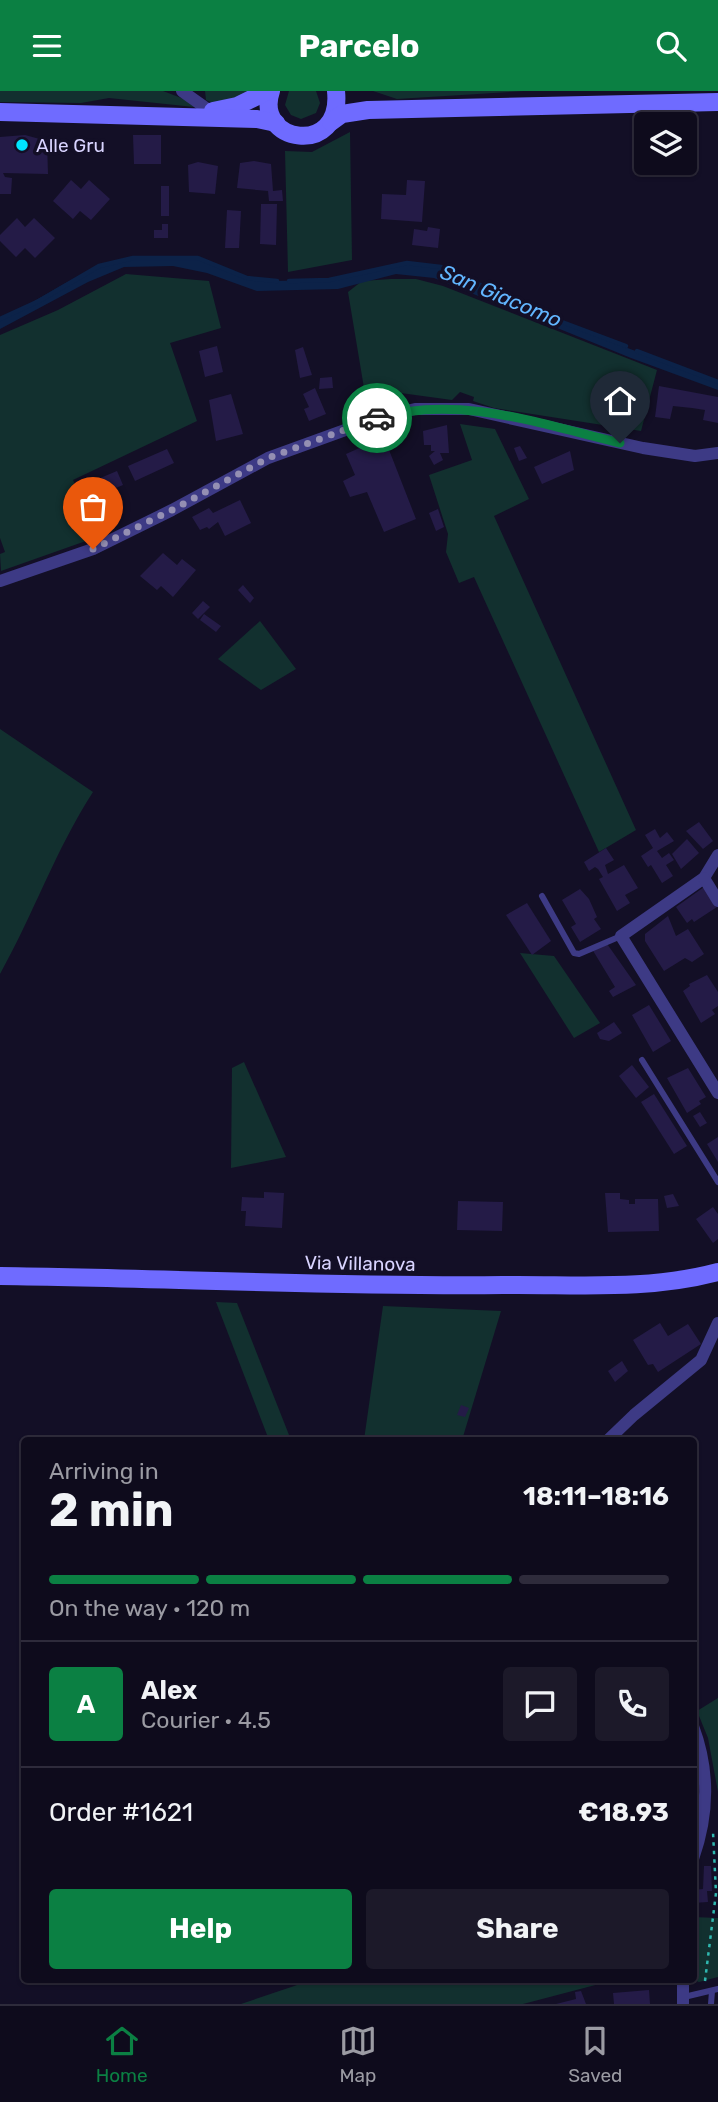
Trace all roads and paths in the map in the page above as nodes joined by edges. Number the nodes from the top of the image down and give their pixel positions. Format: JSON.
{"nodes":[{"id":1,"x":269,"y":91,"type":"edge"},
{"id":2,"x":338,"y":91,"type":"edge"},
{"id":3,"x":190,"y":93,"type":"edge"},
{"id":4,"x":592,"y":98,"type":"edge"},
{"id":5,"x":718,"y":102,"type":"edge"},
{"id":6,"x":368,"y":110,"type":"junction"},
{"id":7,"x":210,"y":111,"type":"junction"},
{"id":8,"x":0,"y":112,"type":"edge"},
{"id":9,"x":175,"y":118,"type":"junction"},
{"id":10,"x":331,"y":122,"type":"junction"},
{"id":11,"x":276,"y":123,"type":"junction"},
{"id":12,"x":718,"y":453,"type":"edge"},
{"id":13,"x":0,"y":581,"type":"edge"},
{"id":14,"x":718,"y":855,"type":"edge"},
{"id":15,"x":704,"y":879,"type":"junction"},
{"id":16,"x":542,"y":896,"type":"dead end"},
{"id":17,"x":718,"y":901,"type":"edge"},
{"id":18,"x":621,"y":936,"type":"junction"},
{"id":19,"x":642,"y":1060,"type":"dead end"},
{"id":20,"x":718,"y":1093,"type":"edge"},
{"id":21,"x":718,"y":1182,"type":"edge"},
{"id":22,"x":718,"y":1272,"type":"edge"},
{"id":23,"x":0,"y":1276,"type":"edge"},
{"id":24,"x":718,"y":1323,"type":"edge"},
{"id":25,"x":611,"y":1437,"type":"edge"},
{"id":26,"x":697,"y":1736,"type":"edge"},
{"id":27,"x":703,"y":1822,"type":"junction"},
{"id":28,"x":697,"y":1844,"type":"edge"},
{"id":29,"x":711,"y":1991,"type":"edge"},
{"id":30,"x":683,"y":2000,"type":"edge"},
{"id":31,"x":711,"y":2004,"type":"edge"}],
"edges":[{"from":1,"to":7,"type":"street"},
{"from":1,"to":11,"type":"street"},
{"from":2,"to":6,"type":"street"},
{"from":2,"to":10,"type":"street"},
{"from":3,"to":7,"type":"street"},
{"from":4,"to":5,"type":"street"},
{"from":4,"to":6,"type":"street"},
{"from":6,"to":10,"type":"street"},
{"from":7,"to":9,"type":"street"},
{"from":8,"to":9,"type":"street"},
{"from":9,"to":11,"type":"street"},
{"from":10,"to":11,"type":"street"},
{"from":12,"to":13,"type":"street"},
{"from":14,"to":15,"type":"street"},
{"from":15,"to":17,"type":"street"},
{"from":15,"to":18,"type":"street"},
{"from":16,"to":18,"type":"lane"},
{"from":18,"to":20,"type":"street"},
{"from":19,"to":21,"type":"lane"},
{"from":22,"to":23,"type":"street","name":"Via Villanova"},
{"from":24,"to":25,"type":"street"},
{"from":26,"to":27,"type":"street"},
{"from":27,"to":28,"type":"street"},
{"from":27,"to":29,"type":"path"},
{"from":29,"to":30,"type":"lane"},
{"from":29,"to":31,"type":"lane"}]}
